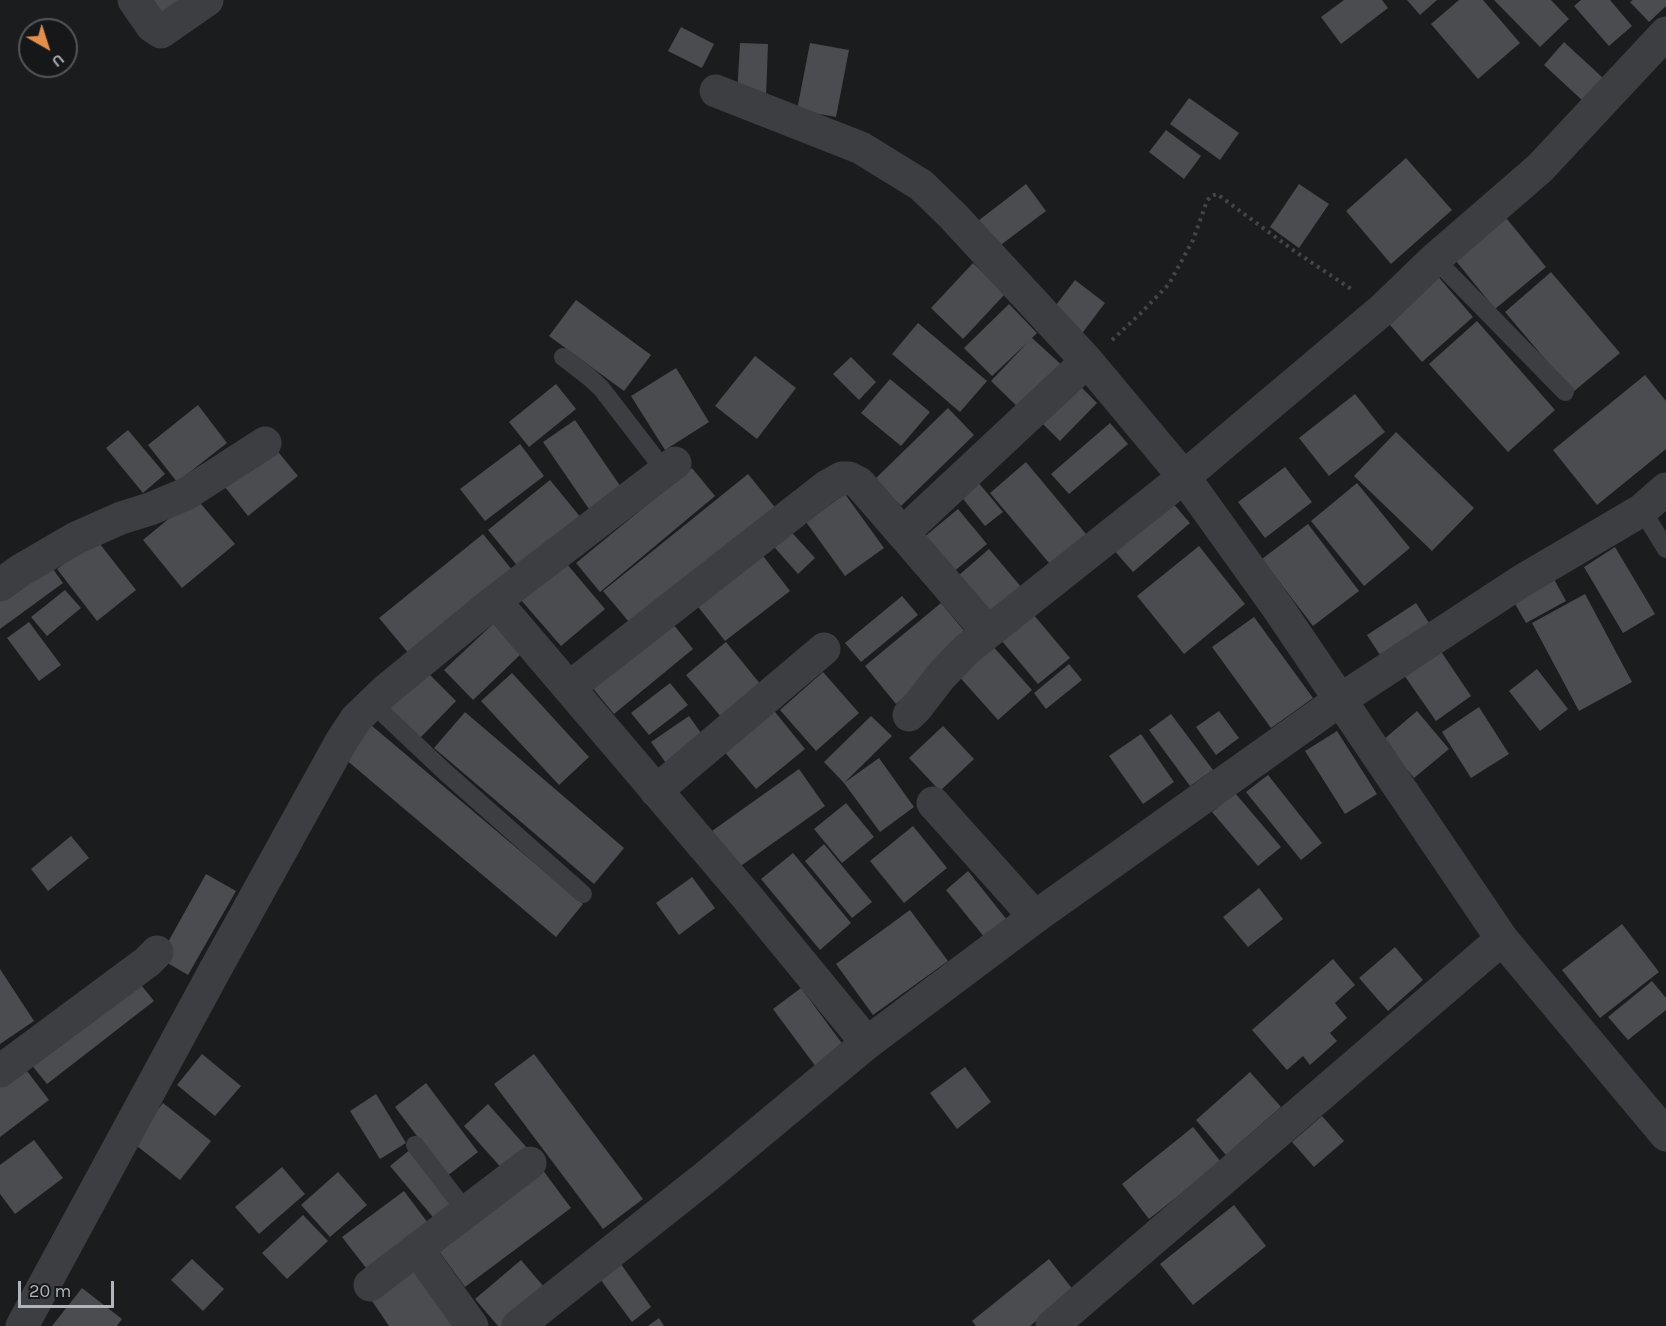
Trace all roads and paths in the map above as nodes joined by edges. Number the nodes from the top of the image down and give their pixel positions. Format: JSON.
{"nodes":[{"id":1,"x":134,"y":0,"type":"edge"},
{"id":2,"x":207,"y":0,"type":"edge"},
{"id":3,"x":1666,"y":33,"type":"edge"},
{"id":4,"x":716,"y":91,"type":"dead end"},
{"id":5,"x":1435,"y":259,"type":"junction"},
{"id":6,"x":1382,"y":310,"type":"junction"},
{"id":7,"x":563,"y":357,"type":"dead end"},
{"id":8,"x":1087,"y":361,"type":"junction"},
{"id":9,"x":1564,"y":392,"type":"dead end"},
{"id":10,"x":265,"y":443,"type":"dead end"},
{"id":11,"x":670,"y":467,"type":"joint"},
{"id":12,"x":1184,"y":477,"type":"junction"},
{"id":13,"x":1666,"y":489,"type":"edge"},
{"id":14,"x":1641,"y":510,"type":"junction"},
{"id":15,"x":903,"y":533,"type":"junction"},
{"id":16,"x":1666,"y":549,"type":"edge"},
{"id":17,"x":0,"y":585,"type":"edge"},
{"id":18,"x":495,"y":601,"type":"junction"},
{"id":19,"x":988,"y":632,"type":"junction"},
{"id":20,"x":824,"y":649,"type":"dead end"},
{"id":21,"x":570,"y":687,"type":"junction"},
{"id":22,"x":1340,"y":700,"type":"junction"},
{"id":23,"x":372,"y":703,"type":"junction"},
{"id":24,"x":909,"y":715,"type":"dead end"},
{"id":25,"x":656,"y":791,"type":"junction"},
{"id":26,"x":933,"y":802,"type":"dead end"},
{"id":27,"x":583,"y":894,"type":"dead end"},
{"id":28,"x":1035,"y":917,"type":"junction"},
{"id":29,"x":1502,"y":939,"type":"junction"},
{"id":30,"x":157,"y":952,"type":"dead end"},
{"id":31,"x":867,"y":1043,"type":"junction"},
{"id":32,"x":0,"y":1071,"type":"edge"},
{"id":33,"x":1666,"y":1135,"type":"edge"},
{"id":34,"x":415,"y":1145,"type":"dead end"},
{"id":35,"x":530,"y":1163,"type":"dead end"},
{"id":36,"x":465,"y":1210,"type":"junction"},
{"id":37,"x":417,"y":1249,"type":"junction"},
{"id":38,"x":370,"y":1285,"type":"dead end"},
{"id":39,"x":22,"y":1326,"type":"edge"},
{"id":40,"x":472,"y":1326,"type":"edge"},
{"id":41,"x":518,"y":1326,"type":"edge"},
{"id":42,"x":1052,"y":1326,"type":"edge"}],
"edges":[{"from":1,"to":2,"type":"street"},
{"from":3,"to":5,"type":"street"},
{"from":4,"to":8,"type":"street"},
{"from":5,"to":6,"type":"street"},
{"from":5,"to":9,"type":"lane"},
{"from":6,"to":8,"type":"path"},
{"from":6,"to":12,"type":"street"},
{"from":7,"to":11,"type":"lane"},
{"from":8,"to":12,"type":"street"},
{"from":8,"to":15,"type":"street"},
{"from":10,"to":17,"type":"street"},
{"from":11,"to":18,"type":"street"},
{"from":12,"to":19,"type":"street"},
{"from":12,"to":22,"type":"street"},
{"from":13,"to":14,"type":"street"},
{"from":14,"to":16,"type":"lane"},
{"from":14,"to":22,"type":"street"},
{"from":15,"to":19,"type":"street"},
{"from":15,"to":21,"type":"street"},
{"from":18,"to":21,"type":"street"},
{"from":18,"to":23,"type":"street"},
{"from":19,"to":24,"type":"street"},
{"from":20,"to":25,"type":"street"},
{"from":21,"to":25,"type":"street"},
{"from":22,"to":28,"type":"street"},
{"from":22,"to":29,"type":"street"},
{"from":23,"to":27,"type":"lane"},
{"from":23,"to":39,"type":"street"},
{"from":25,"to":31,"type":"street"},
{"from":26,"to":28,"type":"street"},
{"from":28,"to":31,"type":"street"},
{"from":29,"to":33,"type":"street"},
{"from":29,"to":42,"type":"street"},
{"from":30,"to":32,"type":"street"},
{"from":31,"to":41,"type":"street"},
{"from":34,"to":36,"type":"lane"},
{"from":35,"to":36,"type":"street"},
{"from":36,"to":37,"type":"street"},
{"from":37,"to":38,"type":"street"},
{"from":37,"to":40,"type":"street"}]}
